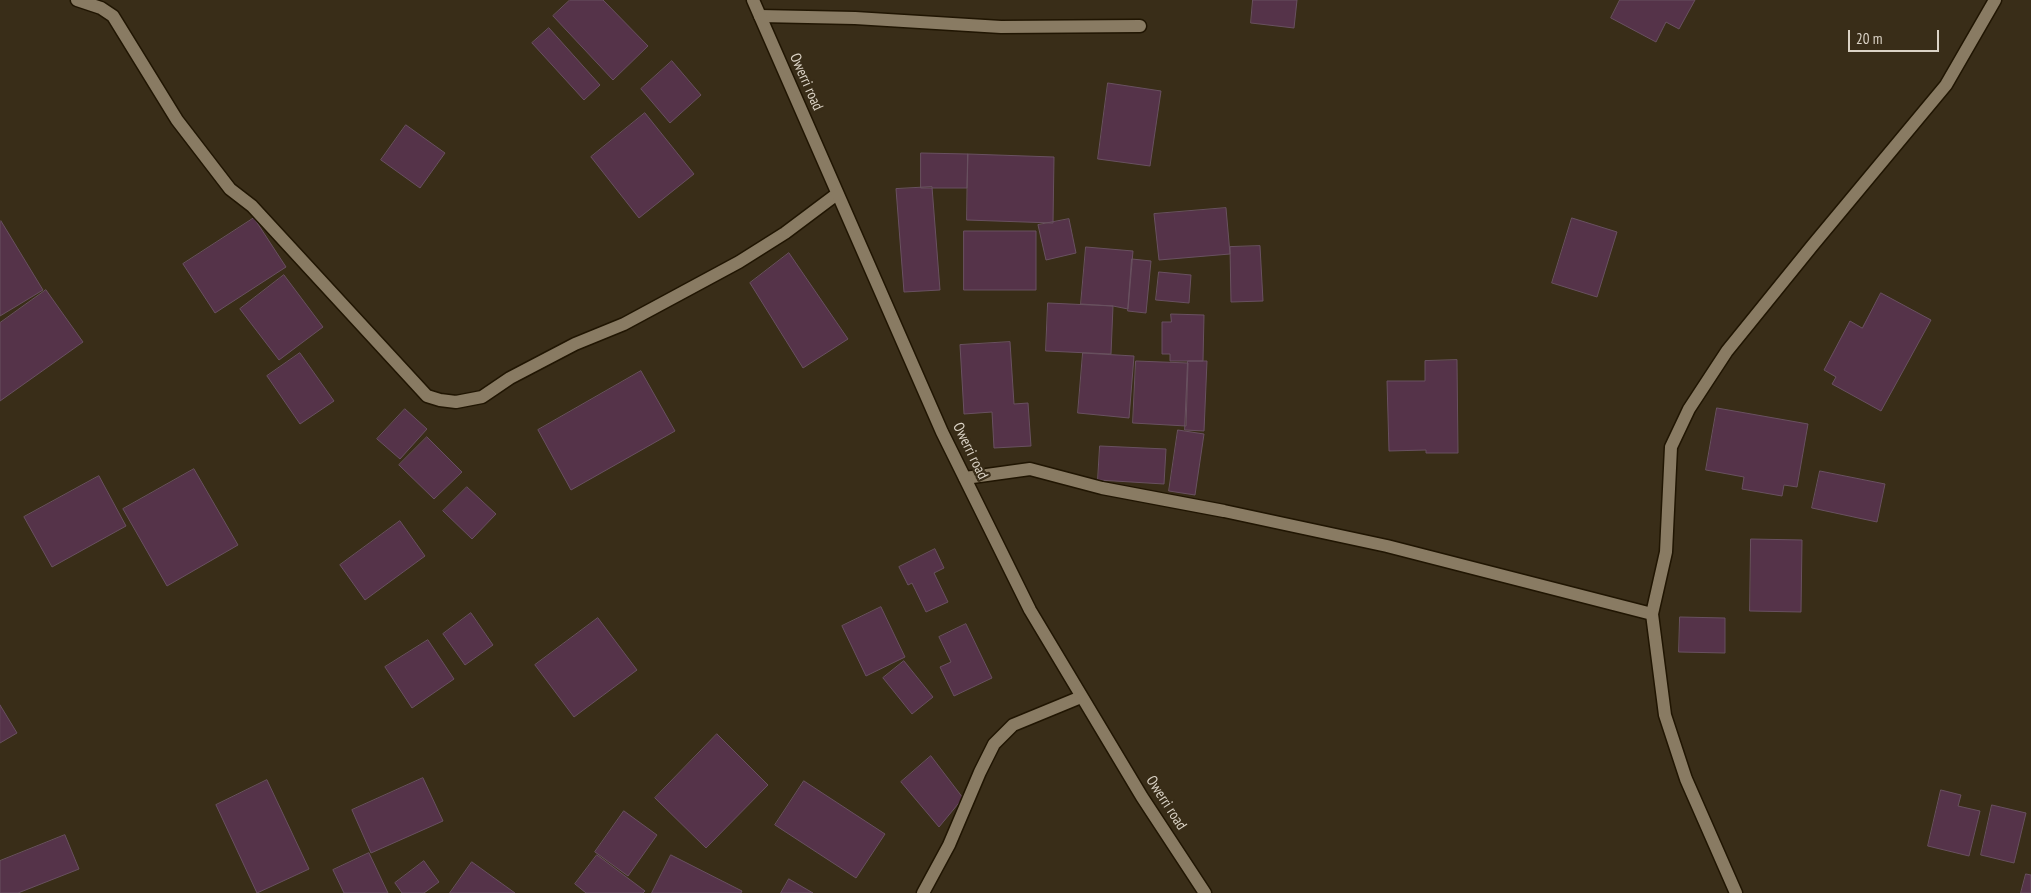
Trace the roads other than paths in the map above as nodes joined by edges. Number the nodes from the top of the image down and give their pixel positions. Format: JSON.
{"nodes":[{"id":1,"x":77,"y":0,"type":"edge"},
{"id":2,"x":753,"y":0,"type":"edge"},
{"id":3,"x":1995,"y":0,"type":"edge"},
{"id":4,"x":760,"y":16,"type":"junction"},
{"id":5,"x":1140,"y":26,"type":"dead end"},
{"id":6,"x":838,"y":194,"type":"junction"},
{"id":7,"x":965,"y":478,"type":"junction"},
{"id":8,"x":1652,"y":614,"type":"junction"},
{"id":9,"x":1081,"y":697,"type":"junction"},
{"id":10,"x":923,"y":893,"type":"edge"},
{"id":11,"x":1205,"y":893,"type":"edge"},
{"id":12,"x":1736,"y":893,"type":"edge"}],
"edges":[{"from":1,"to":6,"type":"street"},
{"from":2,"to":4,"type":"street","name":"Owerri road"},
{"from":3,"to":8,"type":"street"},
{"from":4,"to":5,"type":"street"},
{"from":4,"to":6,"type":"street","name":"Owerri road"},
{"from":6,"to":7,"type":"street","name":"Owerri road"},
{"from":7,"to":8,"type":"street"},
{"from":7,"to":9,"type":"street","name":"Owerri road"},
{"from":8,"to":12,"type":"street"},
{"from":9,"to":10,"type":"street"},
{"from":9,"to":11,"type":"street","name":"Owerri road"}]}
